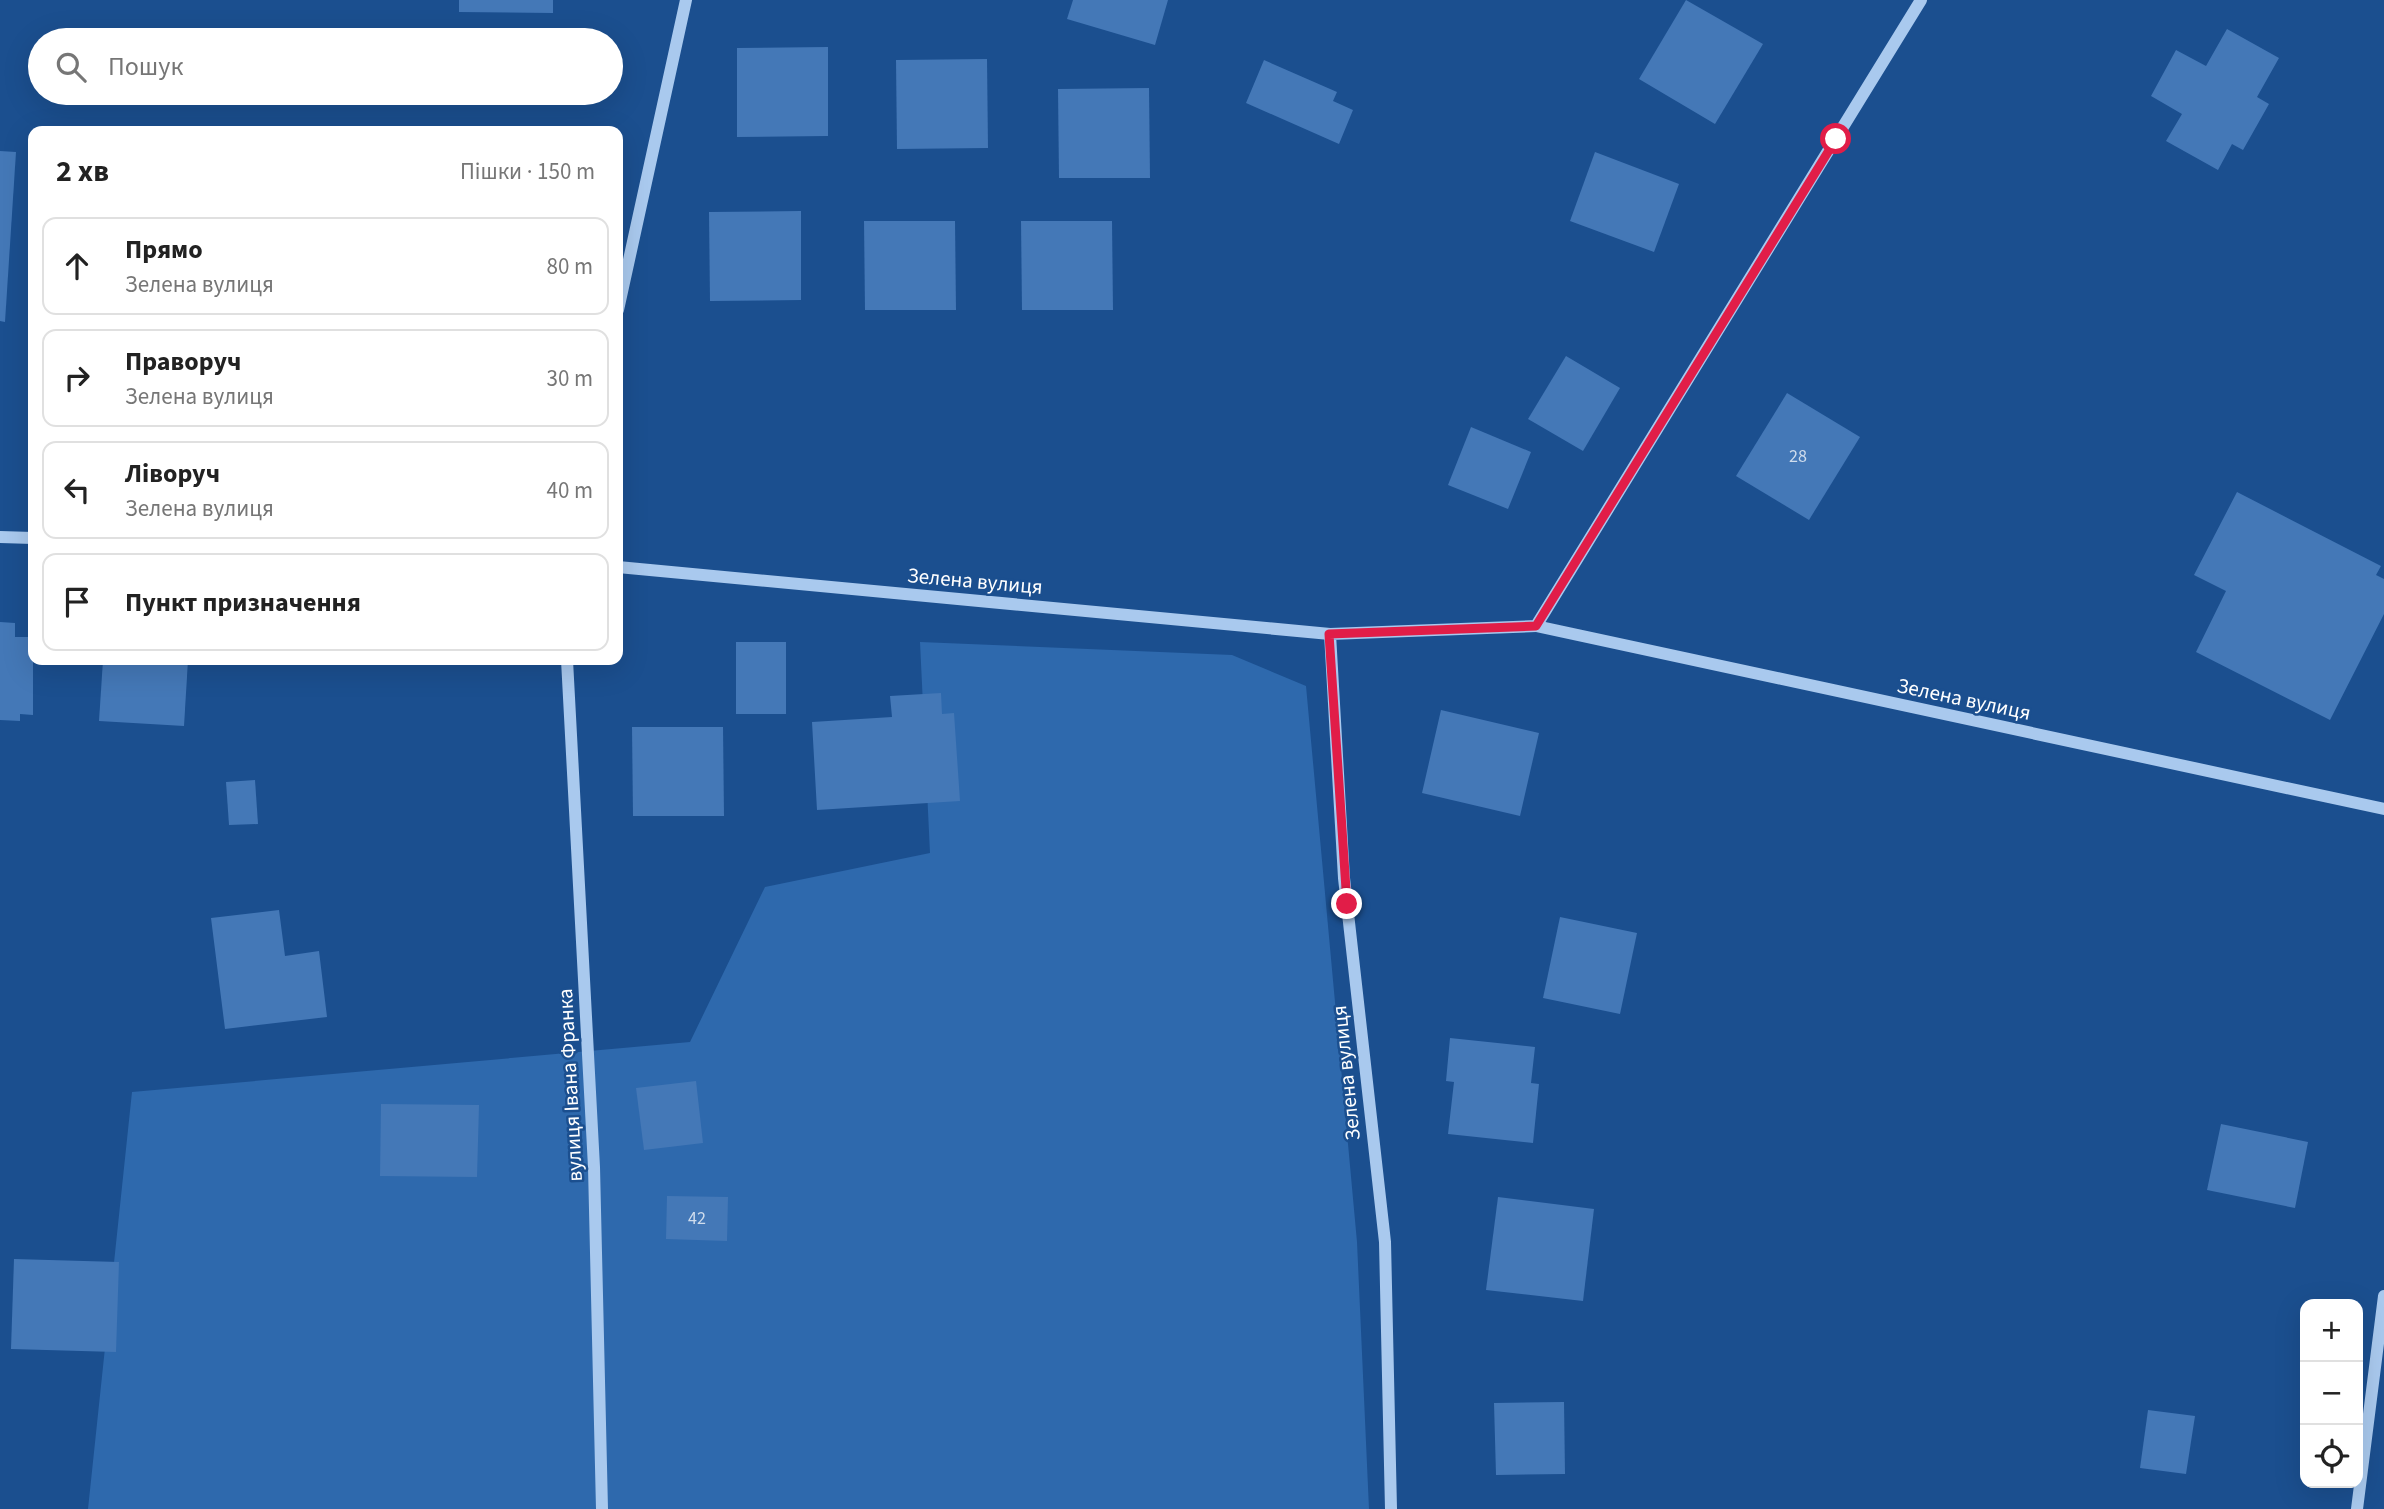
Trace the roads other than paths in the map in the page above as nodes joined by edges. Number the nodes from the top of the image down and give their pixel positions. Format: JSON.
{"nodes":[{"id":1,"x":686,"y":0,"type":"edge"},
{"id":2,"x":1921,"y":0,"type":"edge"},
{"id":3,"x":623,"y":287,"type":"edge"},
{"id":4,"x":0,"y":537,"type":"edge"},
{"id":5,"x":28,"y":538,"type":"edge"},
{"id":6,"x":623,"y":567,"type":"edge"},
{"id":7,"x":1536,"y":626,"type":"junction"},
{"id":8,"x":1329,"y":634,"type":"junction"},
{"id":9,"x":567,"y":665,"type":"edge"},
{"id":10,"x":2384,"y":809,"type":"edge"},
{"id":11,"x":2384,"y":1296,"type":"edge"},
{"id":12,"x":602,"y":1509,"type":"edge"},
{"id":13,"x":1391,"y":1509,"type":"edge"},
{"id":14,"x":2357,"y":1509,"type":"edge"}],
"edges":[{"from":1,"to":3,"type":"street"},
{"from":2,"to":7,"type":"street"},
{"from":4,"to":5,"type":"street"},
{"from":6,"to":8,"type":"street","name":"Зелена вулиця"},
{"from":7,"to":8,"type":"street","name":"Зелена вулиця"},
{"from":7,"to":10,"type":"street","name":"Зелена вулиця"},
{"from":8,"to":13,"type":"street","name":"Зелена вулиця"},
{"from":9,"to":12,"type":"street","name":"вулиця Івана Франка"},
{"from":11,"to":14,"type":"street"}]}
